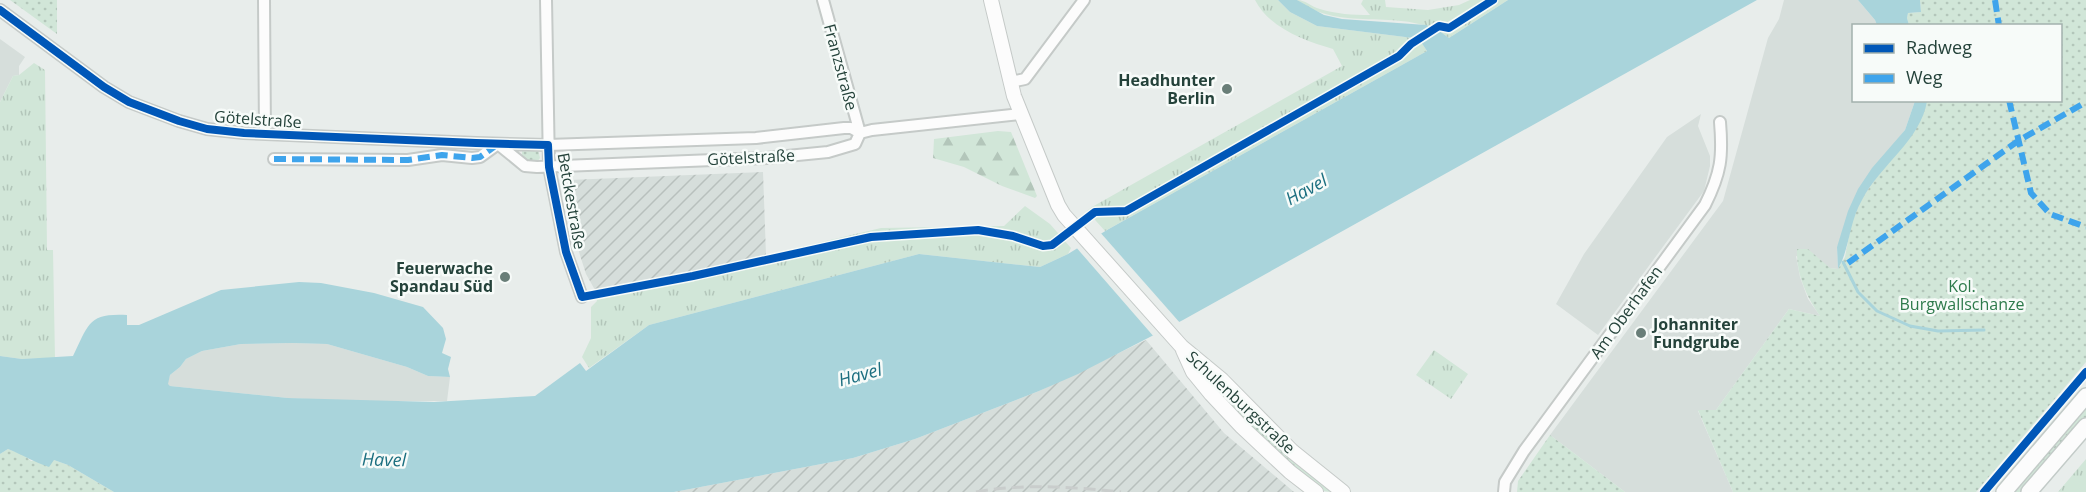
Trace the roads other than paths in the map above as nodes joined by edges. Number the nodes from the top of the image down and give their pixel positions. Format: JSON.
{"nodes":[{"id":1,"x":264,"y":0,"type":"edge"},
{"id":2,"x":546,"y":0,"type":"edge"},
{"id":3,"x":823,"y":0,"type":"edge"},
{"id":4,"x":992,"y":0,"type":"edge"},
{"id":5,"x":1084,"y":0,"type":"edge"},
{"id":6,"x":0,"y":10,"type":"edge"},
{"id":7,"x":1010,"y":82,"type":"junction"},
{"id":8,"x":1020,"y":114,"type":"junction"},
{"id":9,"x":1720,"y":122,"type":"dead end"},
{"id":10,"x":860,"y":133,"type":"junction"},
{"id":11,"x":266,"y":134,"type":"junction"},
{"id":12,"x":498,"y":144,"type":"junction"},
{"id":13,"x":548,"y":145,"type":"junction"},
{"id":14,"x":274,"y":159,"type":"dead end"},
{"id":15,"x":549,"y":167,"type":"junction"},
{"id":16,"x":582,"y":297,"type":"dead end"},
{"id":17,"x":1182,"y":347,"type":"junction"},
{"id":18,"x":2086,"y":396,"type":"edge"},
{"id":19,"x":2086,"y":426,"type":"edge"},
{"id":20,"x":1316,"y":492,"type":"edge"},
{"id":21,"x":1344,"y":492,"type":"edge"},
{"id":22,"x":1504,"y":492,"type":"edge"},
{"id":23,"x":2004,"y":492,"type":"edge"},
{"id":24,"x":2029,"y":492,"type":"edge"}],
"edges":[{"from":1,"to":11,"type":"street"},
{"from":2,"to":13,"type":"street","name":"Betckestraße"},
{"from":3,"to":10,"type":"street","name":"Franzstraße"},
{"from":4,"to":7,"type":"street"},
{"from":5,"to":7,"type":"street"},
{"from":6,"to":11,"type":"street","name":"Götelstraße"},
{"from":7,"to":8,"type":"street"},
{"from":8,"to":10,"type":"street","name":"Götelstraße"},
{"from":8,"to":17,"type":"street"},
{"from":9,"to":22,"type":"street","name":"Am Oberhafen"},
{"from":10,"to":13,"type":"street","name":"Götelstraße"},
{"from":10,"to":15,"type":"street","name":"Götelstraße"},
{"from":11,"to":12,"type":"street","name":"Götelstraße"},
{"from":12,"to":13,"type":"street","name":"Götelstraße"},
{"from":12,"to":14,"type":"street"},
{"from":12,"to":15,"type":"street","name":"Götelstraße"},
{"from":13,"to":15,"type":"street","name":"Betckestraße"},
{"from":15,"to":16,"type":"street","name":"Betckestraße"},
{"from":17,"to":20,"type":"street","name":"Schulenburgstraße"},
{"from":17,"to":21,"type":"street","name":"Schulenburgstraße"},
{"from":18,"to":23,"type":"main road"},
{"from":19,"to":24,"type":"main road"}]}
